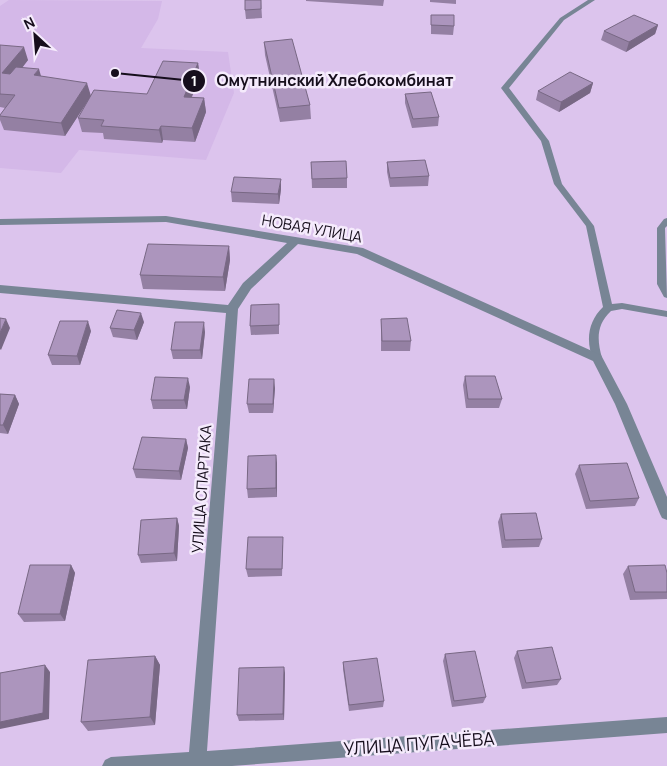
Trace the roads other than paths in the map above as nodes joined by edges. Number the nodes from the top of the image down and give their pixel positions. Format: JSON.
{"nodes":[{"id":1,"x":592,"y":0,"type":"edge"},
{"id":2,"x":667,"y":221,"type":"edge"},
{"id":3,"x":0,"y":222,"type":"edge"},
{"id":4,"x":295,"y":241,"type":"junction"},
{"id":5,"x":0,"y":288,"type":"edge"},
{"id":6,"x":667,"y":295,"type":"edge"},
{"id":7,"x":608,"y":308,"type":"junction"},
{"id":8,"x":232,"y":309,"type":"junction"},
{"id":9,"x":667,"y":314,"type":"edge"},
{"id":10,"x":597,"y":358,"type":"junction"},
{"id":11,"x":667,"y":514,"type":"edge"},
{"id":12,"x":667,"y":725,"type":"edge"},
{"id":13,"x":197,"y":763,"type":"edge"},
{"id":14,"x":111,"y":766,"type":"edge"}],
"edges":[{"from":1,"to":7,"type":"lane"},
{"from":2,"to":6,"type":"lane"},
{"from":3,"to":4,"type":"street","name":"НОВАЯ УЛИЦА"},
{"from":4,"to":8,"type":"street","name":"УЛИЦА СПАРТАКА"},
{"from":4,"to":10,"type":"street","name":"НОВАЯ УЛИЦА"},
{"from":5,"to":8,"type":"street"},
{"from":7,"to":9,"type":"lane"},
{"from":7,"to":10,"type":"lane"},
{"from":8,"to":13,"type":"street","name":"УЛИЦА СПАРТАКА"},
{"from":10,"to":11,"type":"street"},
{"from":12,"to":13,"type":"street","name":"УЛИЦА ПУГАЧЁВА"},
{"from":13,"to":14,"type":"street","name":"УЛИЦА ПУГАЧЁВА"}]}
